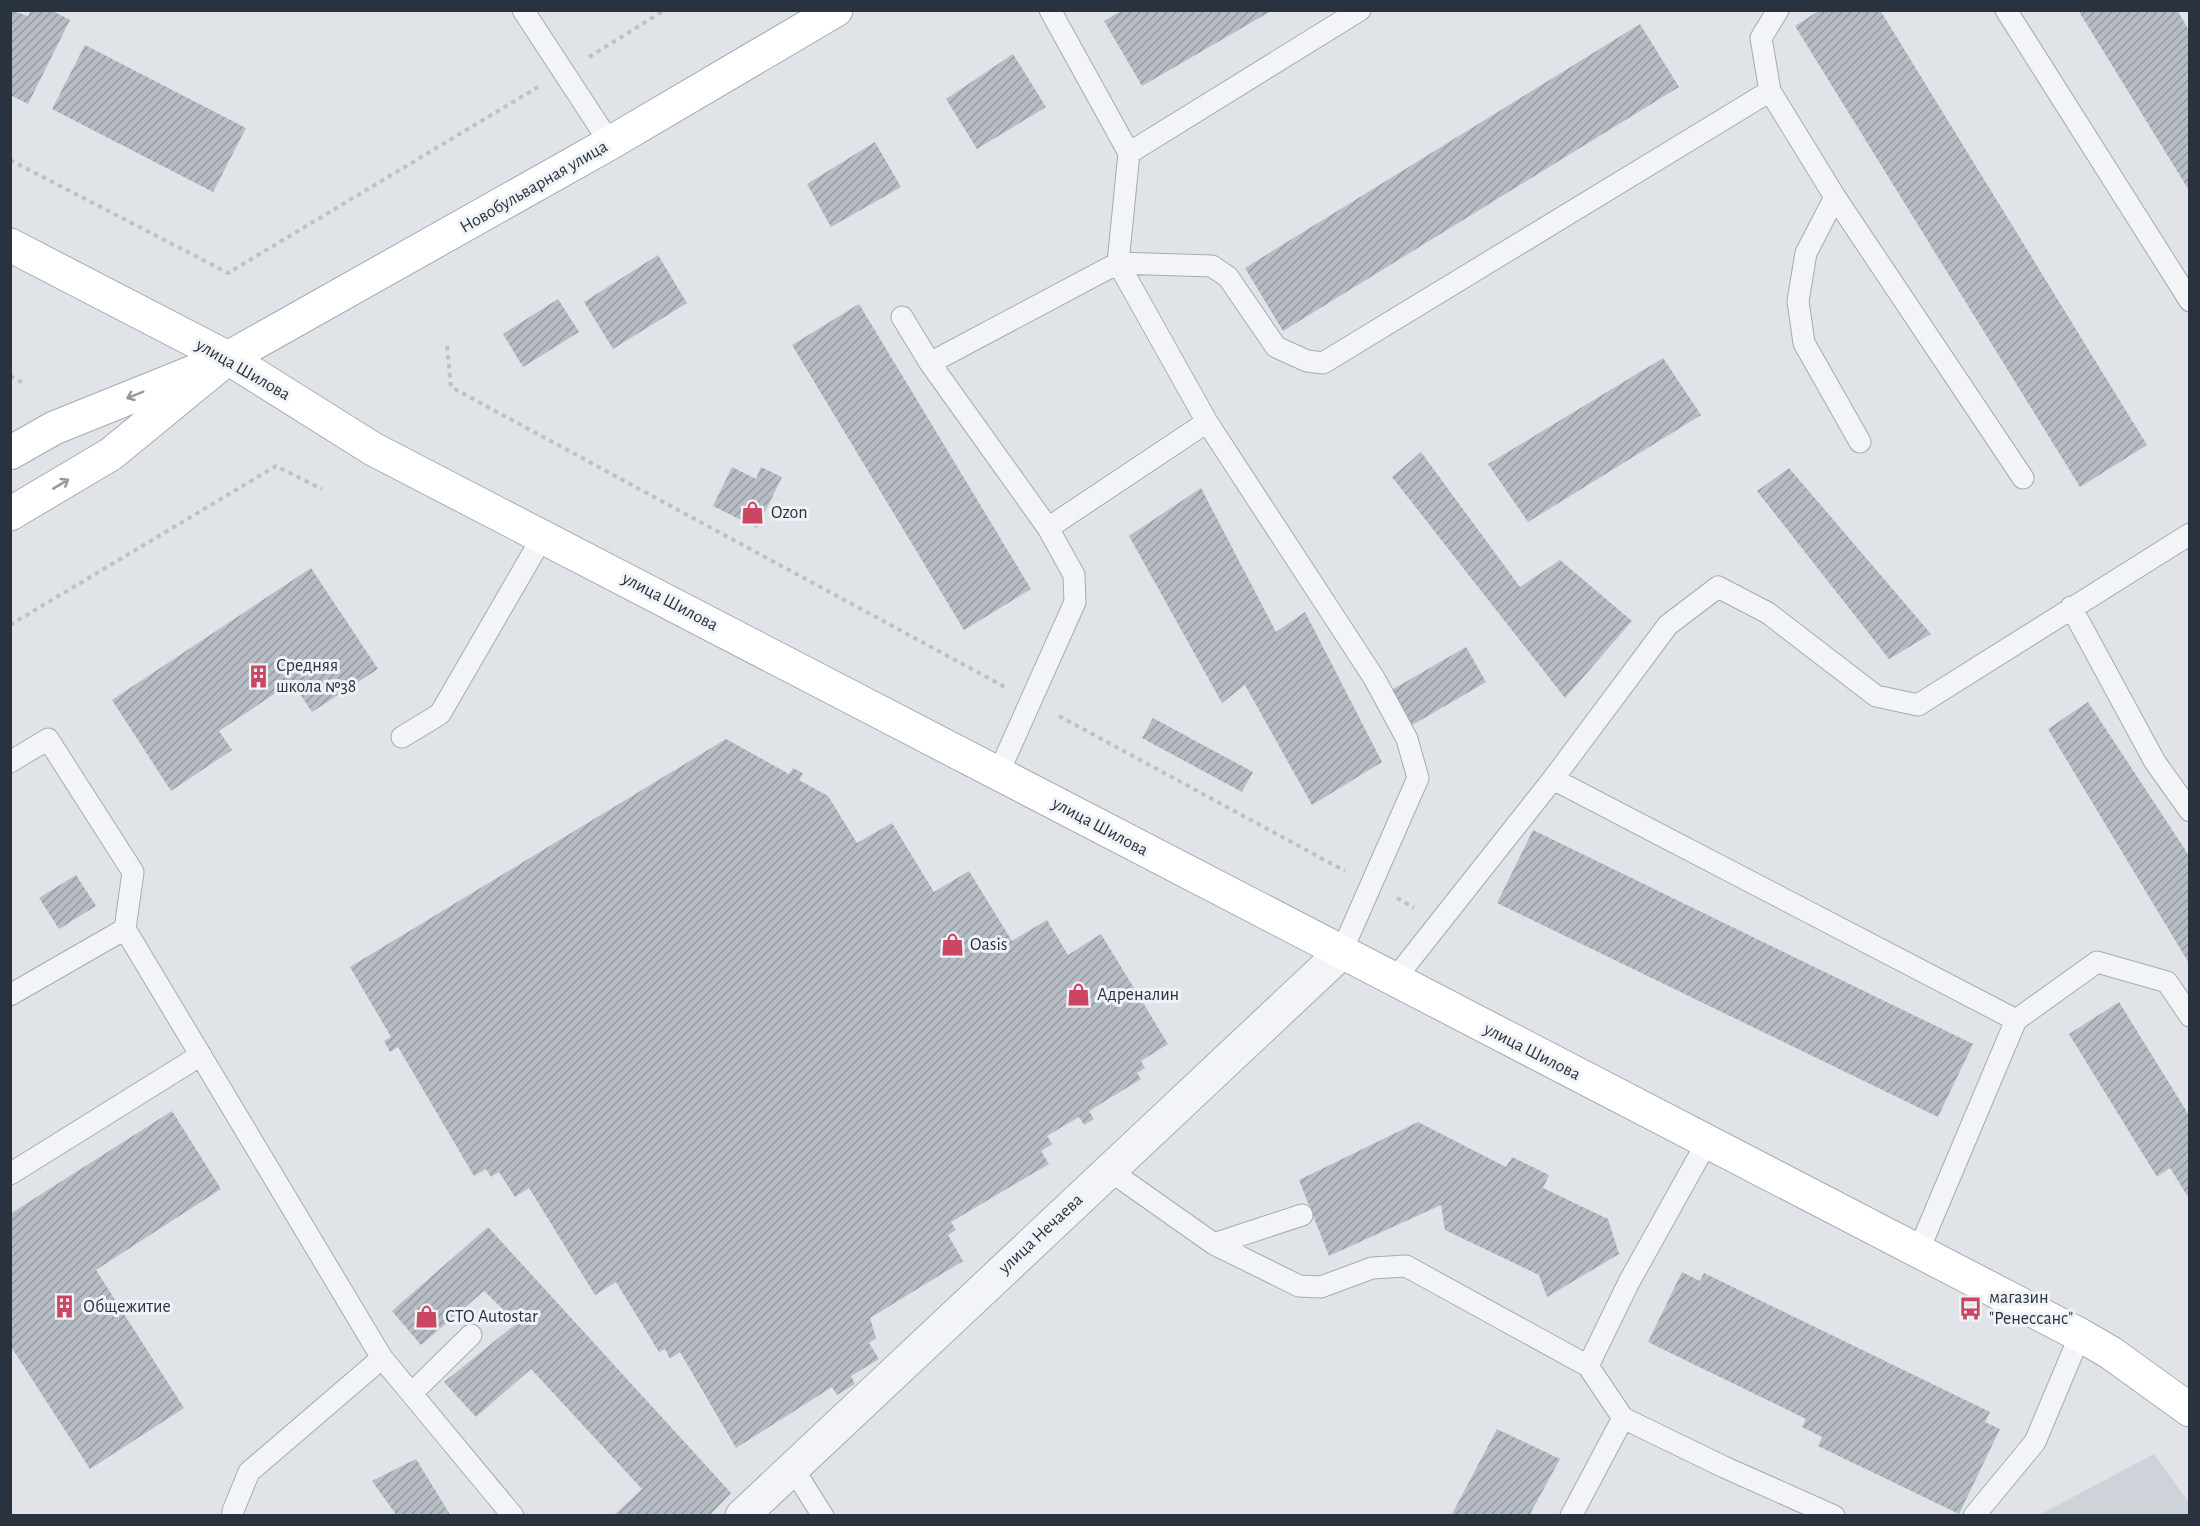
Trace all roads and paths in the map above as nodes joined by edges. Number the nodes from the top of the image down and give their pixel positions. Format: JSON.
{"nodes":[{"id":1,"x":523,"y":10,"type":"edge"},
{"id":2,"x":665,"y":10,"type":"edge"},
{"id":3,"x":836,"y":10,"type":"edge"},
{"id":4,"x":1050,"y":10,"type":"edge"},
{"id":5,"x":1360,"y":10,"type":"edge"},
{"id":6,"x":1778,"y":10,"type":"edge"},
{"id":7,"x":2006,"y":10,"type":"edge"},
{"id":8,"x":563,"y":73,"type":"junction"},
{"id":9,"x":1770,"y":91,"type":"junction"},
{"id":10,"x":610,"y":143,"type":"junction"},
{"id":11,"x":1129,"y":153,"type":"junction"},
{"id":12,"x":10,"y":160,"type":"edge"},
{"id":13,"x":1835,"y":197,"type":"junction"},
{"id":14,"x":10,"y":245,"type":"edge"},
{"id":15,"x":1118,"y":263,"type":"junction"},
{"id":16,"x":2190,"y":301,"type":"edge"},
{"id":17,"x":902,"y":317,"type":"dead end"},
{"id":18,"x":447,"y":346,"type":"dead end"},
{"id":19,"x":228,"y":358,"type":"junction"},
{"id":20,"x":930,"y":363,"type":"junction"},
{"id":21,"x":10,"y":376,"type":"edge"},
{"id":22,"x":25,"y":384,"type":"dead end"},
{"id":23,"x":1208,"y":422,"type":"junction"},
{"id":24,"x":1860,"y":442,"type":"dead end"},
{"id":25,"x":10,"y":453,"type":"edge"},
{"id":26,"x":2023,"y":478,"type":"dead end"},
{"id":27,"x":321,"y":489,"type":"dead end"},
{"id":28,"x":10,"y":514,"type":"edge"},
{"id":29,"x":1048,"y":528,"type":"junction"},
{"id":30,"x":2190,"y":534,"type":"edge"},
{"id":31,"x":543,"y":536,"type":"junction"},
{"id":32,"x":2071,"y":607,"type":"junction"},
{"id":33,"x":10,"y":625,"type":"edge"},
{"id":34,"x":1031,"y":701,"type":"junction"},
{"id":35,"x":402,"y":737,"type":"dead end"},
{"id":36,"x":10,"y":762,"type":"edge"},
{"id":37,"x":998,"y":774,"type":"junction"},
{"id":38,"x":1552,"y":779,"type":"junction"},
{"id":39,"x":2190,"y":811,"type":"edge"},
{"id":40,"x":1371,"y":884,"type":"junction"},
{"id":41,"x":1440,"y":922,"type":"junction"},
{"id":42,"x":125,"y":929,"type":"junction"},
{"id":43,"x":1341,"y":953,"type":"junction"},
{"id":44,"x":1394,"y":980,"type":"junction"},
{"id":45,"x":10,"y":995,"type":"edge"},
{"id":46,"x":2190,"y":1016,"type":"edge"},
{"id":47,"x":2016,"y":1020,"type":"junction"},
{"id":48,"x":201,"y":1055,"type":"junction"},
{"id":49,"x":1707,"y":1142,"type":"junction"},
{"id":50,"x":1109,"y":1170,"type":"junction"},
{"id":51,"x":10,"y":1174,"type":"edge"},
{"id":52,"x":1302,"y":1215,"type":"dead end"},
{"id":53,"x":1214,"y":1244,"type":"junction"},
{"id":54,"x":1917,"y":1252,"type":"junction"},
{"id":55,"x":471,"y":1335,"type":"dead end"},
{"id":56,"x":2080,"y":1335,"type":"junction"},
{"id":57,"x":382,"y":1358,"type":"junction"},
{"id":58,"x":1588,"y":1366,"type":"junction"},
{"id":59,"x":412,"y":1393,"type":"junction"},
{"id":60,"x":2190,"y":1410,"type":"edge"},
{"id":61,"x":1623,"y":1418,"type":"junction"},
{"id":62,"x":789,"y":1470,"type":"junction"},
{"id":63,"x":234,"y":1515,"type":"edge"},
{"id":64,"x":513,"y":1515,"type":"edge"},
{"id":65,"x":742,"y":1515,"type":"edge"},
{"id":66,"x":823,"y":1515,"type":"edge"},
{"id":67,"x":1571,"y":1515,"type":"edge"},
{"id":68,"x":1834,"y":1515,"type":"edge"},
{"id":69,"x":1974,"y":1515,"type":"edge"}],
"edges":[{"from":1,"to":8,"type":"lane"},
{"from":2,"to":8,"type":"path"},
{"from":3,"to":10,"type":"main road","name":"Новобульварная улица"},
{"from":4,"to":11,"type":"lane"},
{"from":5,"to":11,"type":"lane"},
{"from":6,"to":9,"type":"lane"},
{"from":7,"to":16,"type":"lane"},
{"from":8,"to":10,"type":"lane"},
{"from":8,"to":12,"type":"path"},
{"from":9,"to":13,"type":"lane"},
{"from":9,"to":15,"type":"lane"},
{"from":10,"to":19,"type":"main road","name":"Новобульварная улица"},
{"from":11,"to":15,"type":"lane"},
{"from":13,"to":24,"type":"lane"},
{"from":13,"to":26,"type":"lane"},
{"from":14,"to":19,"type":"main road","name":"улица Шилова"},
{"from":15,"to":20,"type":"lane"},
{"from":15,"to":23,"type":"lane"},
{"from":17,"to":20,"type":"lane"},
{"from":18,"to":34,"type":"path"},
{"from":19,"to":25,"type":"main road","name":"Новобульварная улица","one_way":true},
{"from":28,"to":19,"type":"main road","name":"Новобульварная улица","one_way":true},
{"from":19,"to":31,"type":"main road","name":"улица Шилова"},
{"from":20,"to":29,"type":"lane"},
{"from":21,"to":22,"type":"path"},
{"from":23,"to":29,"type":"lane"},
{"from":23,"to":40,"type":"lane"},
{"from":27,"to":33,"type":"path"},
{"from":29,"to":34,"type":"lane"},
{"from":30,"to":32,"type":"lane"},
{"from":31,"to":35,"type":"lane"},
{"from":31,"to":37,"type":"main road","name":"улица Шилова"},
{"from":32,"to":38,"type":"lane"},
{"from":32,"to":39,"type":"lane"},
{"from":34,"to":37,"type":"lane"},
{"from":34,"to":40,"type":"path"},
{"from":36,"to":42,"type":"lane"},
{"from":37,"to":43,"type":"main road","name":"улица Шилова"},
{"from":38,"to":41,"type":"lane"},
{"from":38,"to":47,"type":"lane"},
{"from":40,"to":41,"type":"path"},
{"from":40,"to":43,"type":"lane"},
{"from":41,"to":44,"type":"lane"},
{"from":42,"to":45,"type":"lane"},
{"from":42,"to":48,"type":"lane"},
{"from":43,"to":44,"type":"main road","name":"улица Шилова"},
{"from":43,"to":50,"type":"street","name":"улица Нечаева"},
{"from":44,"to":49,"type":"main road","name":"улица Шилова"},
{"from":46,"to":47,"type":"lane"},
{"from":47,"to":54,"type":"lane"},
{"from":48,"to":51,"type":"lane"},
{"from":48,"to":57,"type":"lane"},
{"from":49,"to":54,"type":"main road","name":"улица Шилова"},
{"from":49,"to":58,"type":"lane"},
{"from":50,"to":53,"type":"lane"},
{"from":50,"to":62,"type":"street","name":"улица Нечаева"},
{"from":52,"to":53,"type":"lane"},
{"from":53,"to":58,"type":"lane"},
{"from":54,"to":56,"type":"main road","name":"улица Шилова"},
{"from":55,"to":59,"type":"lane"},
{"from":56,"to":60,"type":"main road","name":"улица Шилова"},
{"from":56,"to":69,"type":"lane"},
{"from":57,"to":59,"type":"lane"},
{"from":57,"to":63,"type":"lane"},
{"from":58,"to":61,"type":"lane"},
{"from":59,"to":64,"type":"lane"},
{"from":61,"to":67,"type":"lane"},
{"from":61,"to":68,"type":"lane"},
{"from":62,"to":65,"type":"street","name":"улица Нечаева"},
{"from":62,"to":66,"type":"lane"}]}
